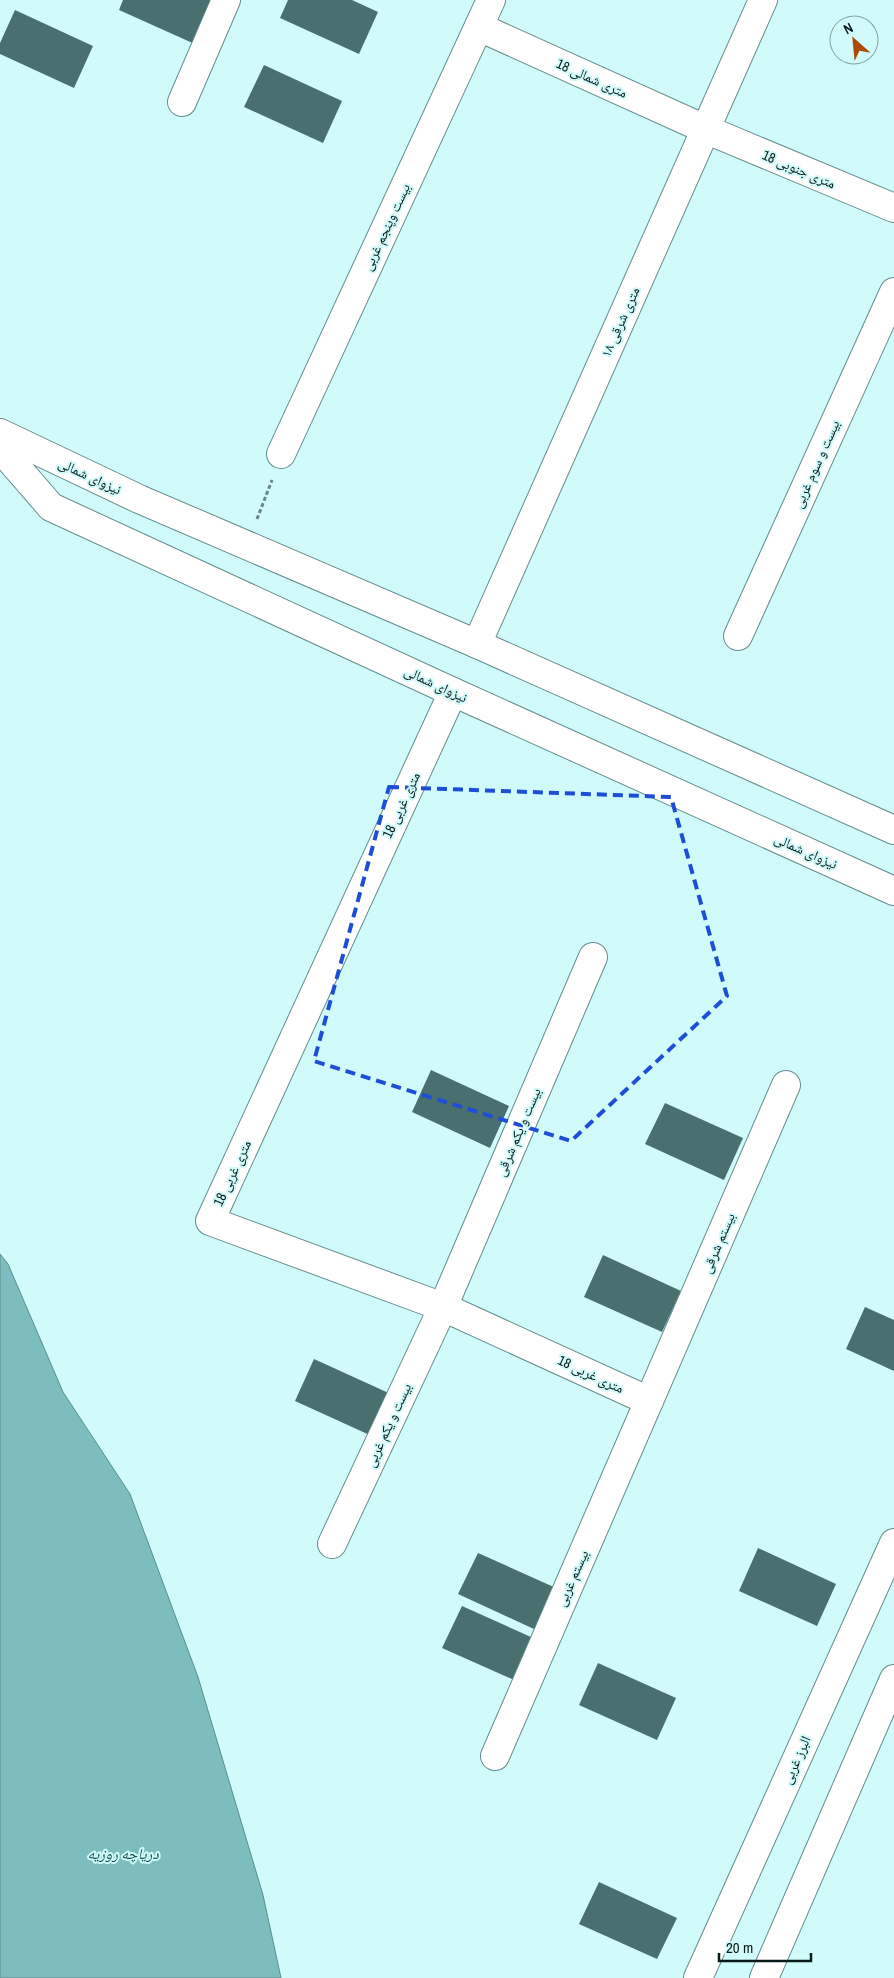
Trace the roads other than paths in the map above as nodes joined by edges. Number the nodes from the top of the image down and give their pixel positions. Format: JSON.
{"nodes":[{"id":1,"x":226,"y":0,"type":"edge"},
{"id":2,"x":491,"y":0,"type":"edge"},
{"id":3,"x":763,"y":0,"type":"edge"},
{"id":4,"x":479,"y":27,"type":"junction"},
{"id":5,"x":182,"y":102,"type":"dead end"},
{"id":6,"x":705,"y":129,"type":"junction"},
{"id":7,"x":894,"y":208,"type":"edge"},
{"id":8,"x":894,"y":292,"type":"edge"},
{"id":9,"x":0,"y":433,"type":"edge"},
{"id":10,"x":0,"y":448,"type":"edge"},
{"id":11,"x":281,"y":454,"type":"road end"},
{"id":12,"x":738,"y":636,"type":"dead end"},
{"id":13,"x":478,"y":644,"type":"junction"},
{"id":14,"x":453,"y":692,"type":"junction"},
{"id":15,"x":894,"y":830,"type":"edge"},
{"id":16,"x":894,"y":890,"type":"edge"},
{"id":17,"x":593,"y":958,"type":"dead end"},
{"id":18,"x":786,"y":1085,"type":"dead end"},
{"id":19,"x":443,"y":1307,"type":"junction"},
{"id":20,"x":649,"y":1401,"type":"junction"},
{"id":21,"x":894,"y":1543,"type":"edge"},
{"id":22,"x":332,"y":1544,"type":"dead end"},
{"id":23,"x":894,"y":1679,"type":"edge"},
{"id":24,"x":494,"y":1756,"type":"dead end"},
{"id":25,"x":698,"y":1978,"type":"edge"},
{"id":26,"x":764,"y":1978,"type":"edge"}],
"edges":[{"from":1,"to":5,"type":"street"},
{"from":2,"to":4,"type":"street","name":"بیست وپنجم غربی"},
{"from":3,"to":6,"type":"street","name":"۱۸ متری شرقی"},
{"from":4,"to":6,"type":"street","name":"18 متری شمالی"},
{"from":4,"to":11,"type":"street","name":"بیست وپنجم غربی"},
{"from":6,"to":7,"type":"street","name":"18 متری جنوبی"},
{"from":6,"to":13,"type":"street","name":"۱۸ متری شرقی"},
{"from":8,"to":12,"type":"street","name":"بیست و سوم غربی"},
{"from":9,"to":13,"type":"street","name":"نیزوای شمالی"},
{"from":10,"to":14,"type":"street","name":"نیزوای شمالی"},
{"from":13,"to":15,"type":"street","name":"نیزوای شمالی"},
{"from":14,"to":16,"type":"street","name":"نیزوای شمالی"},
{"from":14,"to":19,"type":"street","name":"18 متری غربی"},
{"from":17,"to":19,"type":"street","name":"بیست و یکم شرقی"},
{"from":18,"to":20,"type":"street","name":"بیستم شرقی"},
{"from":19,"to":20,"type":"street","name":"18 متری غربی"},
{"from":19,"to":22,"type":"street","name":"بیست و یکم غربی"},
{"from":20,"to":24,"type":"street","name":"بیستم غربی"},
{"from":21,"to":25,"type":"street","name":"البرز غربی"},
{"from":23,"to":26,"type":"street"}]}
